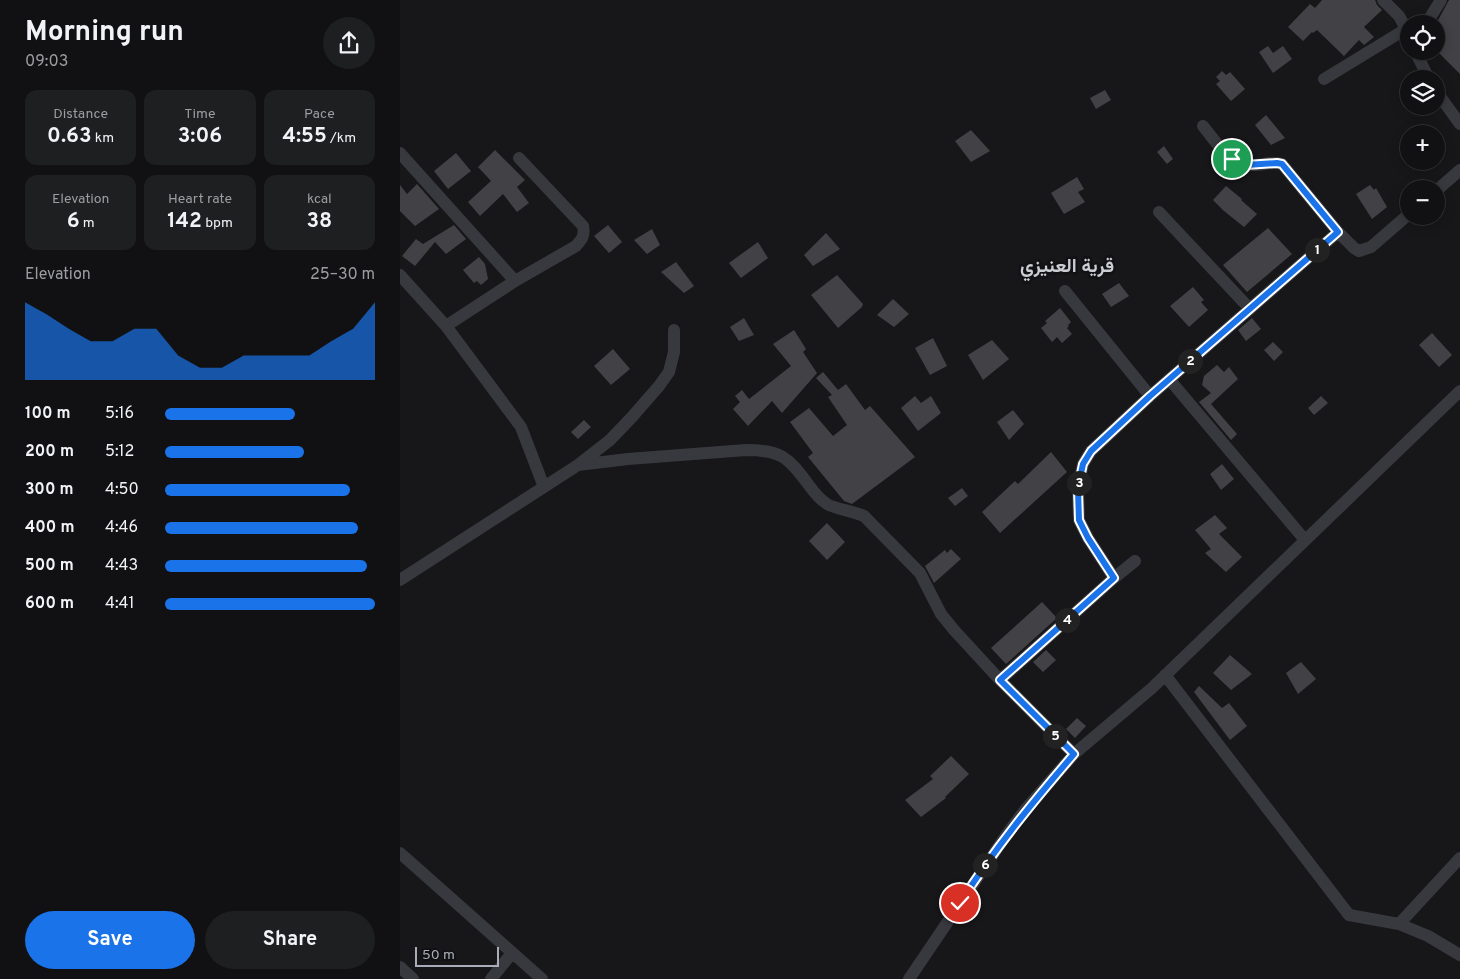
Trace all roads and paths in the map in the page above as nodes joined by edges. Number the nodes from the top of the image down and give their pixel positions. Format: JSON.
{"nodes":[{"id":1,"x":1383,"y":0,"type":"edge"},
{"id":2,"x":1441,"y":0,"type":"edge"},
{"id":3,"x":1432,"y":15,"type":"edge"},
{"id":4,"x":1400,"y":18,"type":"edge"},
{"id":5,"x":1400,"y":36,"type":"edge"},
{"id":6,"x":1324,"y":79,"type":"dead end"},
{"id":7,"x":1445,"y":103,"type":"edge"},
{"id":8,"x":1460,"y":124,"type":"edge"},
{"id":9,"x":1203,"y":126,"type":"dead end"},
{"id":10,"x":400,"y":153,"type":"edge"},
{"id":11,"x":519,"y":158,"type":"dead end"},
{"id":12,"x":1460,"y":170,"type":"edge"},
{"id":13,"x":1445,"y":183,"type":"edge"},
{"id":14,"x":1159,"y":212,"type":"dead end"},
{"id":15,"x":1400,"y":222,"type":"edge"},
{"id":16,"x":1338,"y":232,"type":"junction"},
{"id":17,"x":400,"y":275,"type":"edge"},
{"id":18,"x":515,"y":281,"type":"junction"},
{"id":19,"x":1065,"y":291,"type":"dead end"},
{"id":20,"x":1250,"y":309,"type":"junction"},
{"id":21,"x":446,"y":326,"type":"junction"},
{"id":22,"x":674,"y":330,"type":"dead end"},
{"id":23,"x":1169,"y":379,"type":"junction"},
{"id":24,"x":1460,"y":391,"type":"edge"},
{"id":25,"x":1150,"y":396,"type":"junction"},
{"id":26,"x":578,"y":465,"type":"junction"},
{"id":27,"x":544,"y":487,"type":"junction"},
{"id":28,"x":1305,"y":540,"type":"junction"},
{"id":29,"x":1135,"y":561,"type":"dead end"},
{"id":30,"x":1114,"y":578,"type":"junction"},
{"id":31,"x":400,"y":580,"type":"edge"},
{"id":32,"x":1165,"y":675,"type":"junction"},
{"id":33,"x":1000,"y":680,"type":"junction"},
{"id":34,"x":1074,"y":754,"type":"junction"},
{"id":35,"x":400,"y":853,"type":"edge"},
{"id":36,"x":1460,"y":858,"type":"edge"},
{"id":37,"x":1399,"y":924,"type":"junction"},
{"id":38,"x":512,"y":954,"type":"junction"},
{"id":39,"x":1460,"y":955,"type":"edge"},
{"id":40,"x":400,"y":967,"type":"edge"},
{"id":41,"x":413,"y":979,"type":"edge"},
{"id":42,"x":491,"y":979,"type":"edge"},
{"id":43,"x":542,"y":979,"type":"edge"},
{"id":44,"x":909,"y":979,"type":"edge"}],
"edges":[{"from":1,"to":4,"type":"street"},
{"from":2,"to":3,"type":"street"},
{"from":5,"to":6,"type":"street"},
{"from":7,"to":8,"type":"street"},
{"from":9,"to":16,"type":"street"},
{"from":10,"to":18,"type":"street"},
{"from":11,"to":18,"type":"street"},
{"from":12,"to":13,"type":"street"},
{"from":14,"to":20,"type":"street"},
{"from":15,"to":16,"type":"street"},
{"from":16,"to":20,"type":"street"},
{"from":17,"to":21,"type":"street"},
{"from":18,"to":21,"type":"street"},
{"from":19,"to":25,"type":"street"},
{"from":20,"to":23,"type":"street"},
{"from":21,"to":27,"type":"street"},
{"from":22,"to":26,"type":"street"},
{"from":23,"to":25,"type":"street"},
{"from":23,"to":28,"type":"street"},
{"from":24,"to":28,"type":"street"},
{"from":25,"to":30,"type":"street"},
{"from":26,"to":27,"type":"street"},
{"from":26,"to":33,"type":"street"},
{"from":27,"to":31,"type":"street"},
{"from":28,"to":32,"type":"street"},
{"from":29,"to":30,"type":"street"},
{"from":30,"to":33,"type":"street"},
{"from":32,"to":34,"type":"street"},
{"from":32,"to":37,"type":"street"},
{"from":33,"to":34,"type":"street"},
{"from":34,"to":44,"type":"street"},
{"from":35,"to":38,"type":"street"},
{"from":36,"to":37,"type":"street"},
{"from":37,"to":39,"type":"street"},
{"from":38,"to":42,"type":"street"},
{"from":38,"to":43,"type":"street"},
{"from":40,"to":41,"type":"street"}]}
